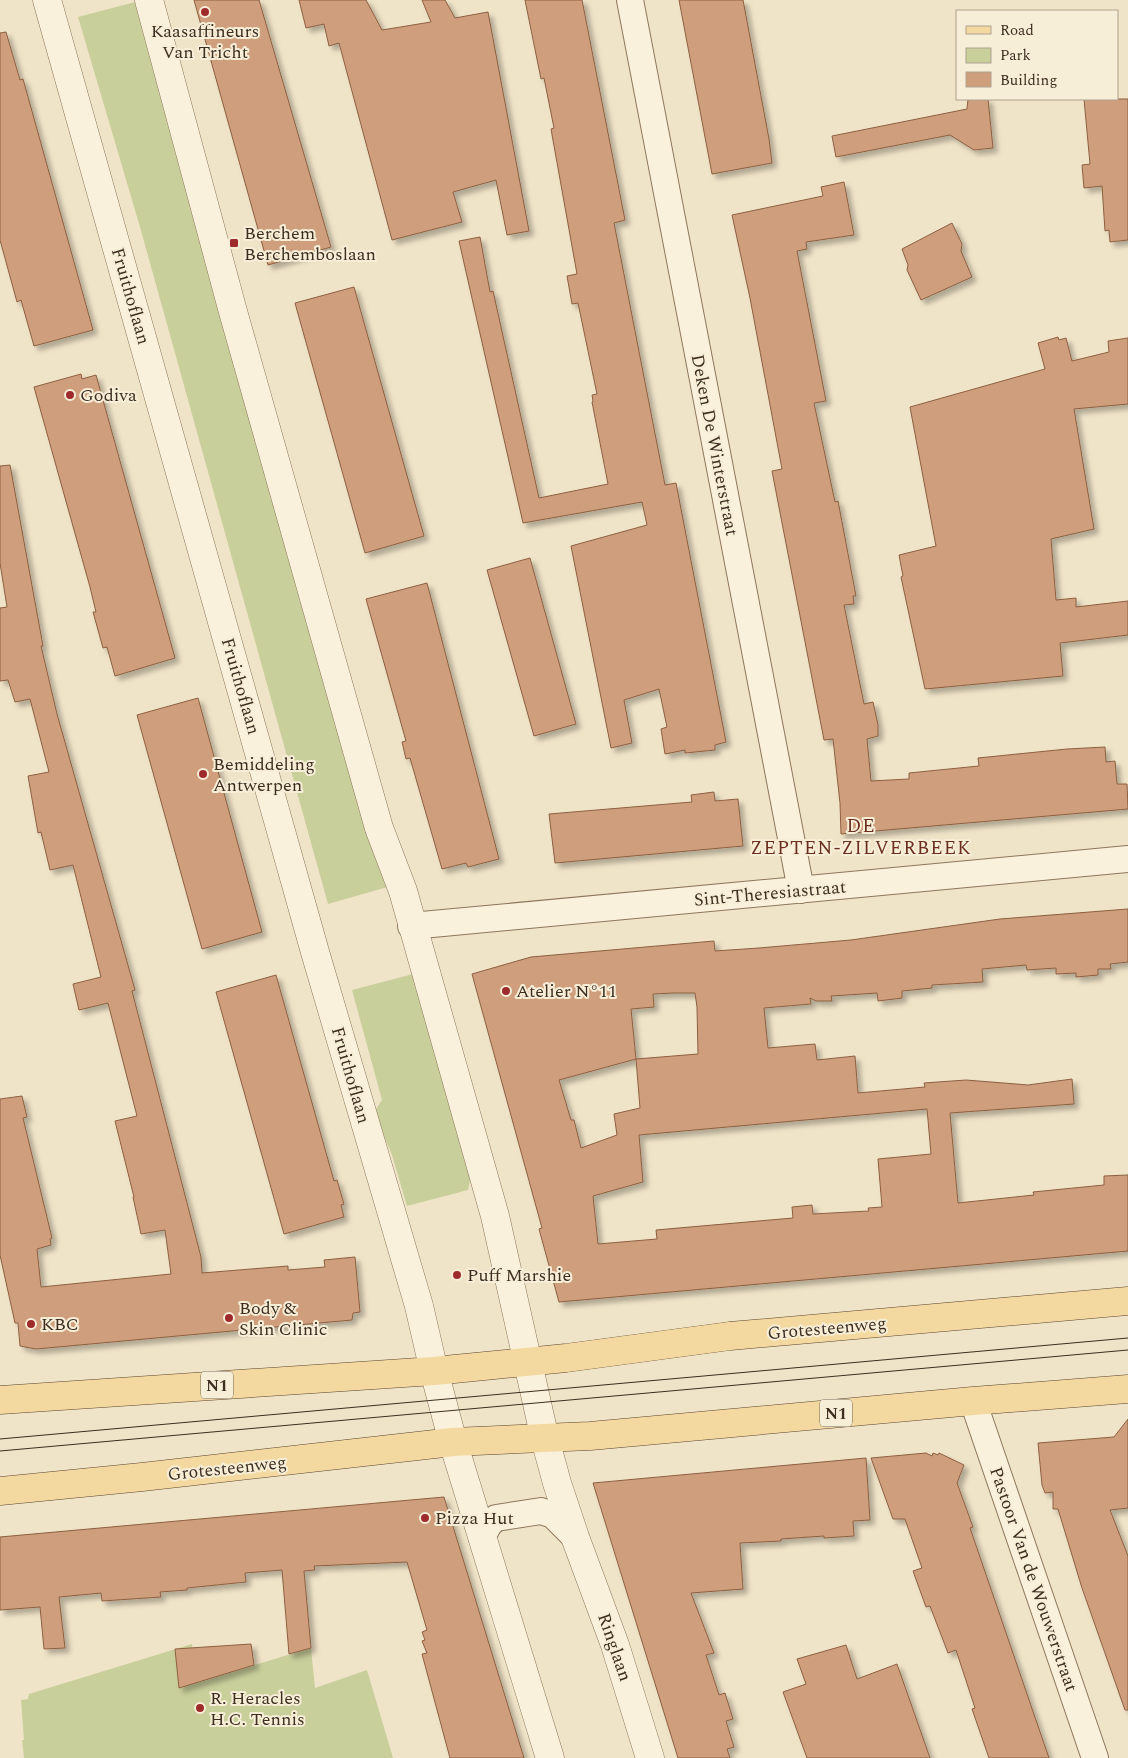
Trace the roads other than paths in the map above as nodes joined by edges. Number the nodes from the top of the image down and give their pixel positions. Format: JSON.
{"nodes":[{"id":1,"x":47,"y":0,"type":"edge"},
{"id":2,"x":148,"y":0,"type":"edge"},
{"id":3,"x":630,"y":0,"type":"edge"},
{"id":4,"x":1128,"y":860,"type":"edge"},
{"id":5,"x":801,"y":890,"type":"junction"},
{"id":6,"x":411,"y":926,"type":"junction"},
{"id":7,"x":1128,"y":1301,"type":"edge"},
{"id":8,"x":527,"y":1362,"type":"junction"},
{"id":9,"x":434,"y":1371,"type":"junction"},
{"id":10,"x":1128,"y":1388,"type":"edge"},
{"id":11,"x":0,"y":1400,"type":"edge"},
{"id":12,"x":972,"y":1401,"type":"junction"},
{"id":13,"x":545,"y":1439,"type":"junction"},
{"id":14,"x":453,"y":1442,"type":"junction"},
{"id":15,"x":0,"y":1491,"type":"edge"},
{"id":16,"x":482,"y":1536,"type":"junction"},
{"id":17,"x":575,"y":1538,"type":"junction"},
{"id":18,"x":550,"y":1758,"type":"edge"},
{"id":19,"x":650,"y":1758,"type":"edge"},
{"id":20,"x":1095,"y":1758,"type":"edge"}],
"edges":[{"from":1,"to":9,"type":"street","name":"Fruithoflaan"},
{"from":2,"to":6,"type":"street"},
{"from":3,"to":5,"type":"street","name":"Deken De Winterstraat"},
{"from":4,"to":5,"type":"street","name":"Sint-Theresiastraat"},
{"from":5,"to":6,"type":"street","name":"Sint-Theresiastraat"},
{"from":6,"to":8,"type":"street"},
{"from":7,"to":8,"type":"main road","name":"Grotesteenweg","number":"N1"},
{"from":8,"to":9,"type":"main road","number":"N1"},
{"from":8,"to":13,"type":"street","name":"Ringlaan"},
{"from":9,"to":11,"type":"main road","number":"N1"},
{"from":9,"to":14,"type":"street","name":"Fruithoflaan"},
{"from":10,"to":12,"type":"main road","number":"N1"},
{"from":12,"to":13,"type":"main road","number":"N1"},
{"from":12,"to":20,"type":"street","name":"Pastoor Van de Wouwerstraat"},
{"from":13,"to":14,"type":"main road","number":"N1"},
{"from":13,"to":17,"type":"street","name":"Ringlaan"},
{"from":14,"to":15,"type":"main road","name":"Grotesteenweg","number":"N1"},
{"from":14,"to":16,"type":"street"},
{"from":16,"to":17,"type":"street","name":"Ringlaan"},
{"from":16,"to":18,"type":"street"},
{"from":17,"to":19,"type":"street","name":"Ringlaan"}]}
